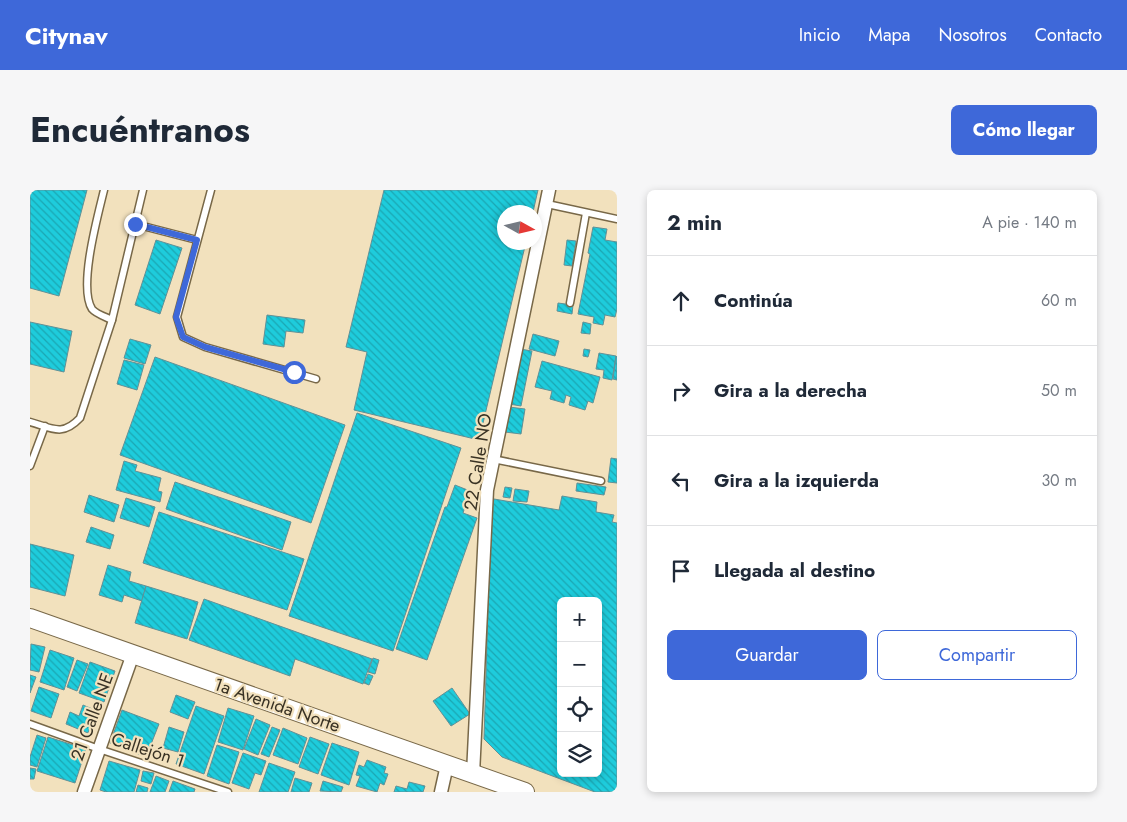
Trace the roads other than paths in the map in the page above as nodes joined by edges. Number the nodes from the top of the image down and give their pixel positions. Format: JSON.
{"nodes":[{"id":1,"x":104,"y":190,"type":"edge"},
{"id":2,"x":143,"y":190,"type":"edge"},
{"id":3,"x":211,"y":190,"type":"edge"},
{"id":4,"x":549,"y":190,"type":"edge"},
{"id":5,"x":547,"y":204,"type":"junction"},
{"id":6,"x":586,"y":213,"type":"junction"},
{"id":7,"x":617,"y":219,"type":"edge"},
{"id":8,"x":135,"y":224,"type":"junction"},
{"id":9,"x":197,"y":240,"type":"junction"},
{"id":10,"x":570,"y":303,"type":"dead end"},
{"id":11,"x":112,"y":320,"type":"junction"},
{"id":12,"x":316,"y":379,"type":"dead end"},
{"id":13,"x":30,"y":422,"type":"edge"},
{"id":14,"x":45,"y":426,"type":"junction"},
{"id":15,"x":493,"y":459,"type":"junction"},
{"id":16,"x":30,"y":466,"type":"edge"},
{"id":17,"x":601,"y":480,"type":"dead end"},
{"id":18,"x":30,"y":618,"type":"edge"},
{"id":19,"x":133,"y":654,"type":"junction"},
{"id":20,"x":30,"y":724,"type":"edge"},
{"id":21,"x":99,"y":749,"type":"junction"},
{"id":22,"x":447,"y":765,"type":"junction"},
{"id":23,"x":474,"y":774,"type":"junction"},
{"id":24,"x":84,"y":792,"type":"edge"},
{"id":25,"x":228,"y":792,"type":"edge"},
{"id":26,"x":441,"y":792,"type":"edge"},
{"id":27,"x":525,"y":792,"type":"edge"}],
"edges":[{"from":1,"to":11,"type":"lane"},
{"from":2,"to":8,"type":"lane"},
{"from":3,"to":9,"type":"lane"},
{"from":4,"to":5,"type":"street","name":"22 Calle NO"},
{"from":5,"to":6,"type":"lane"},
{"from":5,"to":15,"type":"street","name":"22 Calle NO"},
{"from":6,"to":7,"type":"lane"},
{"from":6,"to":10,"type":"lane"},
{"from":8,"to":9,"type":"lane"},
{"from":8,"to":11,"type":"lane"},
{"from":9,"to":12,"type":"lane"},
{"from":11,"to":14,"type":"lane"},
{"from":13,"to":14,"type":"lane"},
{"from":14,"to":16,"type":"lane"},
{"from":15,"to":17,"type":"lane"},
{"from":15,"to":23,"type":"street","name":"22 Calle NO"},
{"from":18,"to":19,"type":"street","name":"1a Avenida Norte"},
{"from":19,"to":21,"type":"street","name":"21 Calle NE"},
{"from":19,"to":22,"type":"street","name":"1a Avenida Norte"},
{"from":20,"to":21,"type":"lane","name":"Callejón 1"},
{"from":21,"to":24,"type":"street","name":"21 Calle NE"},
{"from":21,"to":25,"type":"lane","name":"Callejón 1"},
{"from":22,"to":23,"type":"street","name":"1a Avenida Norte"},
{"from":22,"to":26,"type":"street"},
{"from":23,"to":27,"type":"street","name":"1a Avenida Norte"}]}
